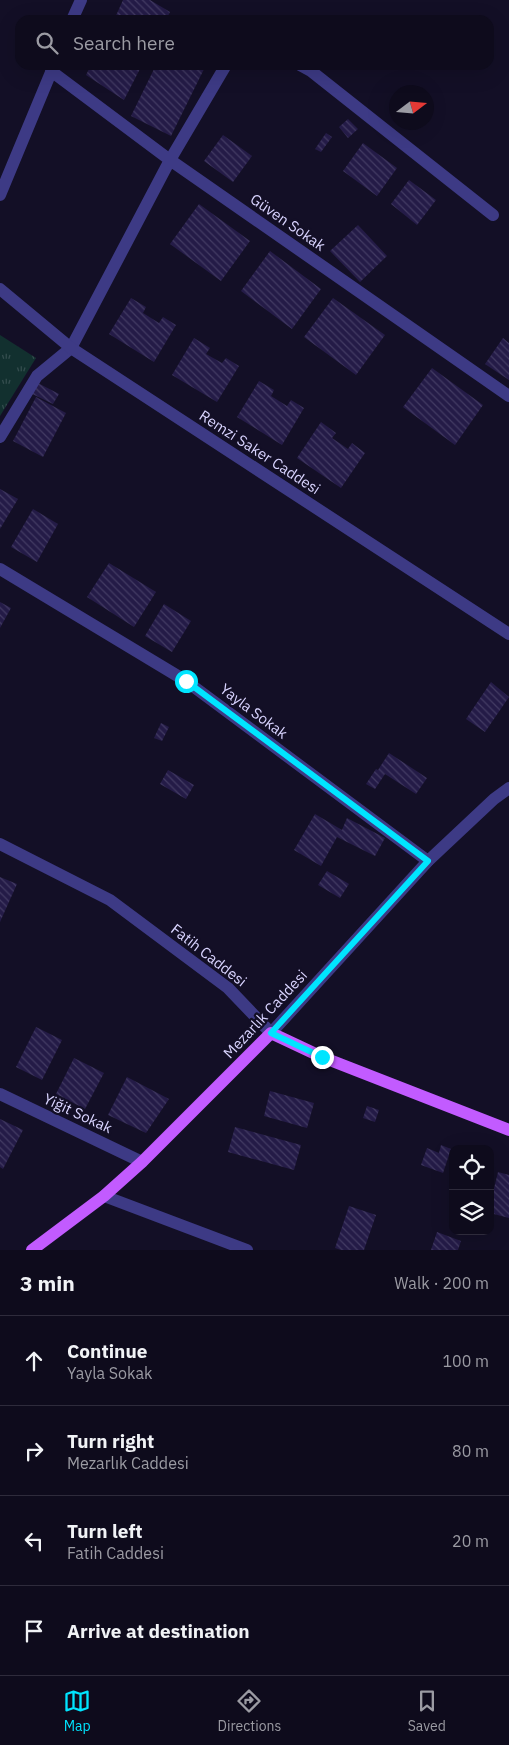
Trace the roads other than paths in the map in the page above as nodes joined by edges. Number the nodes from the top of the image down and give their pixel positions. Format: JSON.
{"nodes":[{"id":1,"x":80,"y":0,"type":"edge"},
{"id":2,"x":74,"y":15,"type":"edge"},
{"id":3,"x":51,"y":70,"type":"edge"},
{"id":4,"x":55,"y":70,"type":"edge"},
{"id":5,"x":223,"y":70,"type":"edge"},
{"id":6,"x":309,"y":70,"type":"edge"},
{"id":7,"x":170,"y":160,"type":"junction"},
{"id":8,"x":0,"y":195,"type":"edge"},
{"id":9,"x":492,"y":215,"type":"dead end"},
{"id":10,"x":0,"y":289,"type":"edge"},
{"id":11,"x":71,"y":348,"type":"junction"},
{"id":12,"x":509,"y":396,"type":"edge"},
{"id":13,"x":0,"y":437,"type":"edge"},
{"id":14,"x":0,"y":569,"type":"edge"},
{"id":15,"x":509,"y":634,"type":"edge"},
{"id":16,"x":509,"y":788,"type":"edge"},
{"id":17,"x":0,"y":844,"type":"edge"},
{"id":18,"x":428,"y":861,"type":"junction"},
{"id":19,"x":271,"y":1033,"type":"junction"},
{"id":20,"x":0,"y":1094,"type":"edge"},
{"id":21,"x":509,"y":1130,"type":"edge"},
{"id":22,"x":142,"y":1162,"type":"junction"},
{"id":23,"x":104,"y":1196,"type":"junction"},
{"id":24,"x":32,"y":1250,"type":"edge"},
{"id":25,"x":247,"y":1250,"type":"edge"}],
"edges":[{"from":1,"to":2,"type":"street"},
{"from":3,"to":8,"type":"street"},
{"from":4,"to":7,"type":"street","name":"Güven Sokak"},
{"from":5,"to":7,"type":"street"},
{"from":6,"to":9,"type":"street"},
{"from":7,"to":11,"type":"street"},
{"from":7,"to":12,"type":"street","name":"Güven Sokak"},
{"from":10,"to":11,"type":"street","name":"Remzi Saker Caddesi"},
{"from":11,"to":13,"type":"street"},
{"from":11,"to":15,"type":"street","name":"Remzi Saker Caddesi"},
{"from":14,"to":18,"type":"street","name":"Yayla Sokak"},
{"from":16,"to":18,"type":"street","name":"Mezarlık Caddesi"},
{"from":17,"to":19,"type":"street","name":"Fatih Caddesi"},
{"from":18,"to":19,"type":"street","name":"Mezarlık Caddesi"},
{"from":19,"to":21,"type":"main road","name":"Fatih Caddesi"},
{"from":19,"to":22,"type":"main road","name":"Mezarlık Caddesi"},
{"from":20,"to":22,"type":"street","name":"Yiğit Sokak"},
{"from":22,"to":23,"type":"main road","name":"Mezarlık Caddesi"},
{"from":23,"to":24,"type":"main road","name":"Mezarlık Caddesi"},
{"from":23,"to":25,"type":"street"}]}
